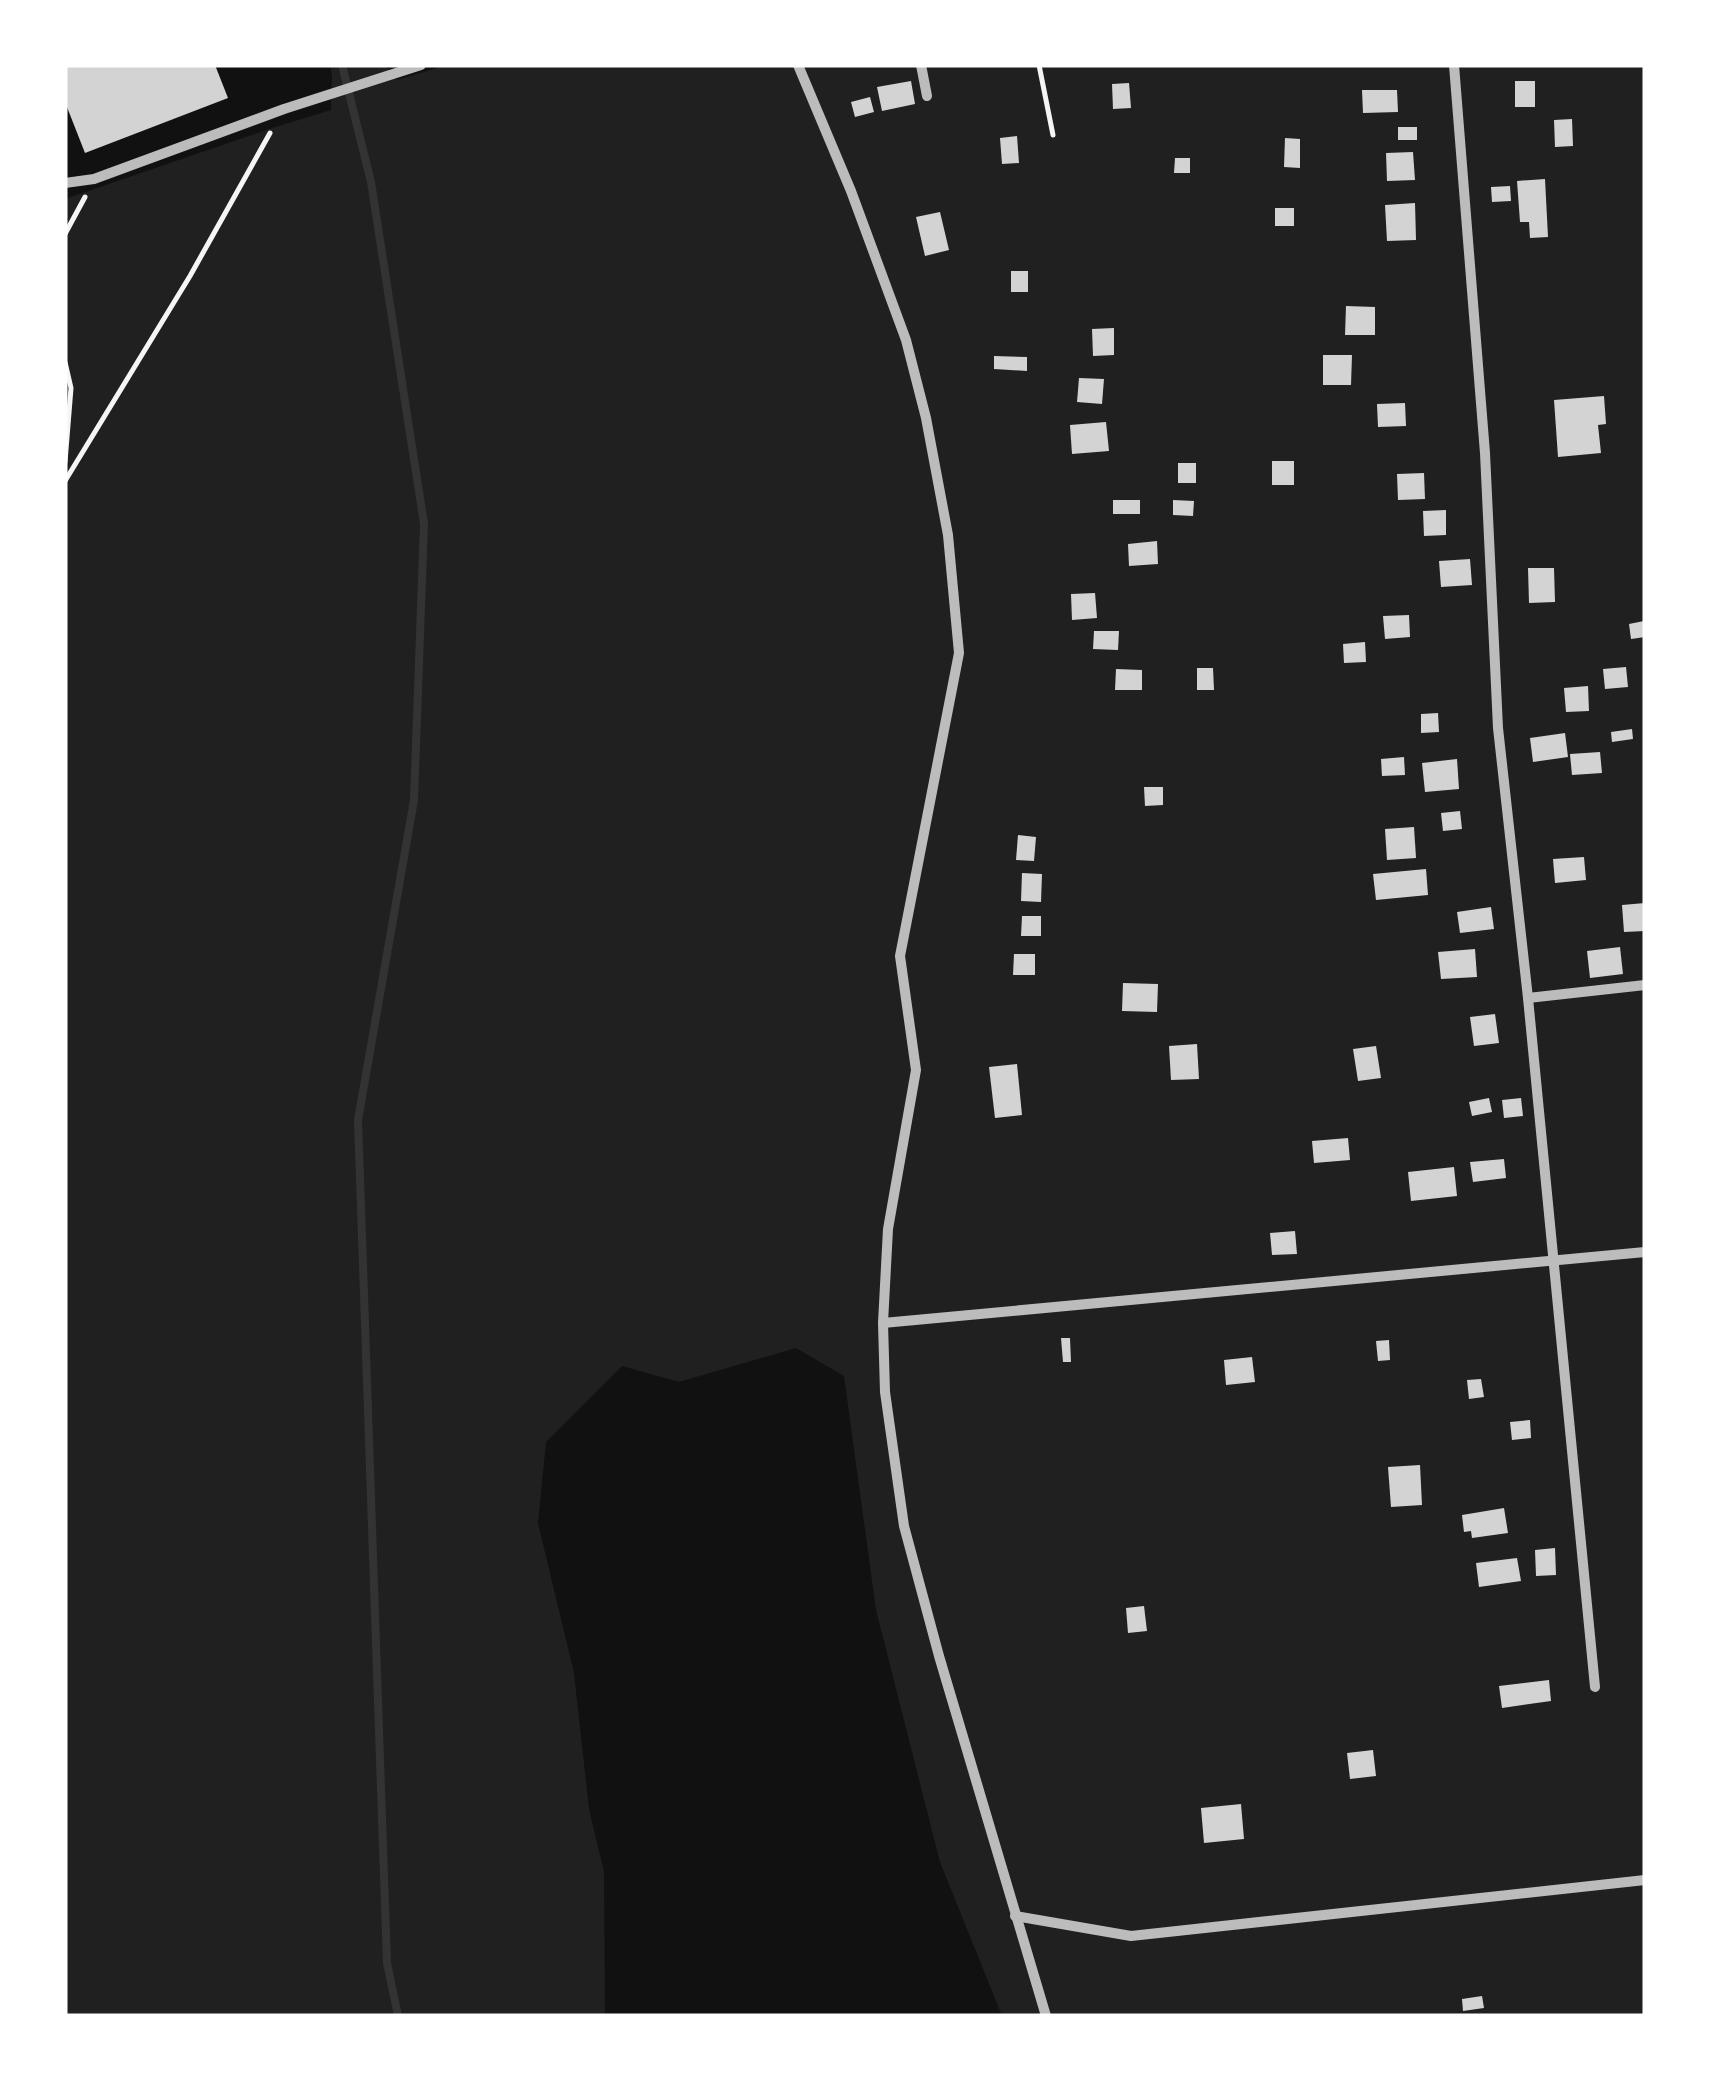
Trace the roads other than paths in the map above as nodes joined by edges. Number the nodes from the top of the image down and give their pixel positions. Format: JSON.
{"nodes":[{"id":1,"x":420,"y":65,"type":"edge"},
{"id":2,"x":798,"y":65,"type":"edge"},
{"id":3,"x":921,"y":65,"type":"edge"},
{"id":4,"x":1454,"y":65,"type":"edge"},
{"id":5,"x":927,"y":96,"type":"dead end"},
{"id":6,"x":65,"y":183,"type":"edge"},
{"id":7,"x":1645,"y":986,"type":"edge"},
{"id":8,"x":1528,"y":998,"type":"junction"},
{"id":9,"x":1645,"y":1252,"type":"edge"},
{"id":10,"x":1552,"y":1260,"type":"junction"},
{"id":11,"x":883,"y":1323,"type":"junction"},
{"id":12,"x":1595,"y":1687,"type":"dead end"},
{"id":13,"x":1645,"y":1880,"type":"edge"},
{"id":14,"x":1016,"y":1916,"type":"junction"},
{"id":15,"x":1046,"y":2016,"type":"edge"}],
"edges":[{"from":1,"to":6,"type":"street"},
{"from":2,"to":11,"type":"street"},
{"from":3,"to":5,"type":"street"},
{"from":4,"to":8,"type":"street"},
{"from":7,"to":8,"type":"street"},
{"from":8,"to":10,"type":"street"},
{"from":9,"to":10,"type":"street"},
{"from":10,"to":11,"type":"street"},
{"from":10,"to":12,"type":"street"},
{"from":11,"to":14,"type":"street"},
{"from":13,"to":14,"type":"street"},
{"from":14,"to":15,"type":"street"}]}
